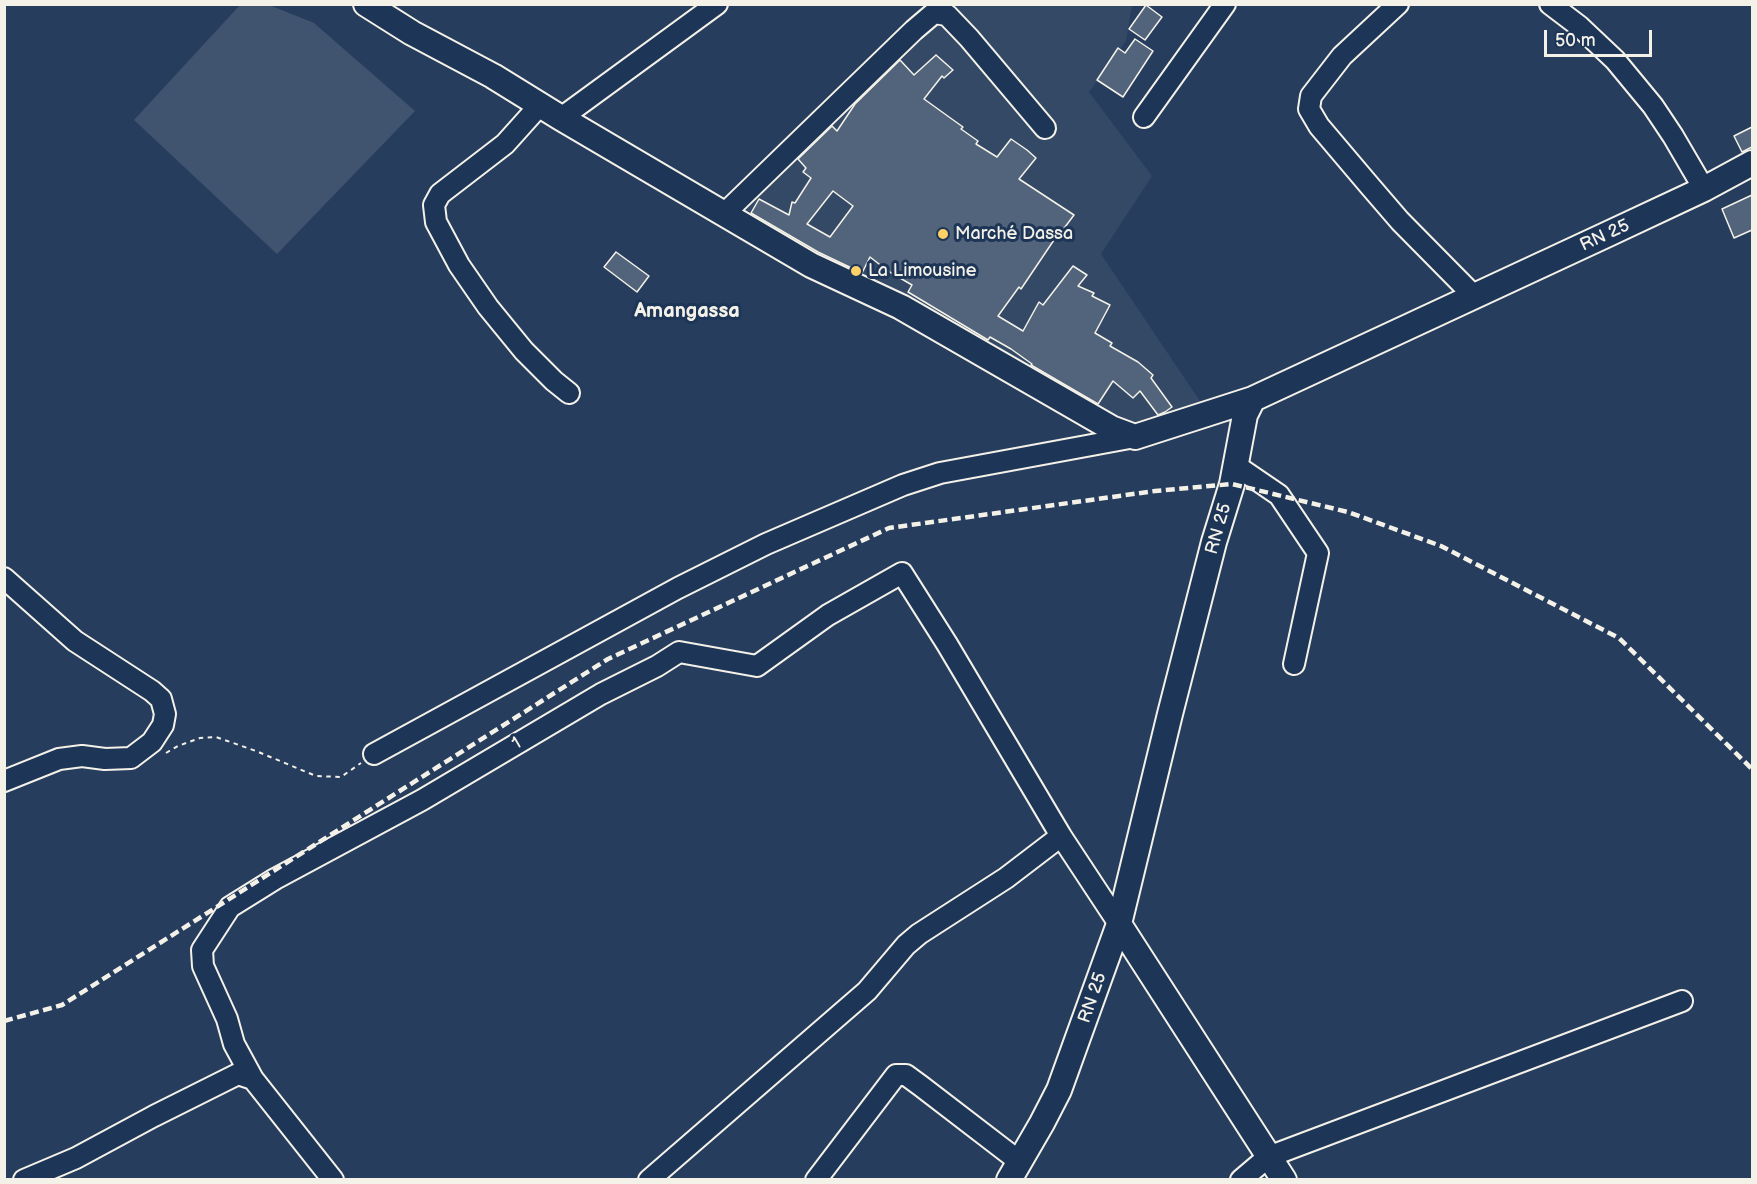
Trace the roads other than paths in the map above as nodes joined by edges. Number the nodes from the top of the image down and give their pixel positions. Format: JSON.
{"nodes":[{"id":1,"x":366,"y":4,"type":"edge"},
{"id":2,"x":717,"y":4,"type":"edge"},
{"id":3,"x":1225,"y":4,"type":"edge"},
{"id":4,"x":1398,"y":4,"type":"edge"},
{"id":5,"x":1550,"y":4,"type":"edge"},
{"id":6,"x":540,"y":105,"type":"junction"},
{"id":7,"x":1144,"y":117,"type":"dead end"},
{"id":8,"x":561,"y":118,"type":"junction"},
{"id":9,"x":1045,"y":128,"type":"dead end"},
{"id":10,"x":1750,"y":170,"type":"edge"},
{"id":11,"x":1704,"y":189,"type":"junction"},
{"id":12,"x":724,"y":214,"type":"junction"},
{"id":13,"x":1475,"y":297,"type":"junction"},
{"id":14,"x":569,"y":393,"type":"dead end"},
{"id":15,"x":1253,"y":399,"type":"junction"},
{"id":16,"x":1135,"y":437,"type":"junction"},
{"id":17,"x":1235,"y":465,"type":"junction"},
{"id":18,"x":4,"y":578,"type":"edge"},
{"id":19,"x":1294,"y":664,"type":"dead end"},
{"id":20,"x":374,"y":754,"type":"road end"},
{"id":21,"x":4,"y":781,"type":"edge"},
{"id":22,"x":1061,"y":836,"type":"junction"},
{"id":23,"x":1119,"y":924,"type":"junction"},
{"id":24,"x":1682,"y":1001,"type":"dead end"},
{"id":25,"x":252,"y":1079,"type":"junction"},
{"id":26,"x":1268,"y":1157,"type":"junction"},
{"id":27,"x":1014,"y":1171,"type":"edge"},
{"id":28,"x":24,"y":1179,"type":"edge"},
{"id":29,"x":333,"y":1179,"type":"edge"},
{"id":30,"x":649,"y":1179,"type":"edge"},
{"id":31,"x":816,"y":1179,"type":"edge"},
{"id":32,"x":1241,"y":1179,"type":"edge"},
{"id":33,"x":1284,"y":1179,"type":"edge"}],
"edges":[{"from":1,"to":6,"type":"main road"},
{"from":2,"to":8,"type":"street"},
{"from":3,"to":7,"type":"street"},
{"from":4,"to":13,"type":"street"},
{"from":5,"to":11,"type":"street"},
{"from":6,"to":8,"type":"main road"},
{"from":6,"to":14,"type":"street"},
{"from":8,"to":12,"type":"main road"},
{"from":9,"to":12,"type":"street"},
{"from":10,"to":11,"type":"main road","name":"RN 25","number":"RN 25"},
{"from":11,"to":13,"type":"main road","name":"RN 25","number":"RN 25"},
{"from":12,"to":16,"type":"main road"},
{"from":13,"to":15,"type":"main road","name":"RN 25","number":"RN 25"},
{"from":15,"to":16,"type":"main road"},
{"from":15,"to":17,"type":"main road","name":"RN 25","number":"RN 25"},
{"from":16,"to":20,"type":"street"},
{"from":17,"to":19,"type":"street"},
{"from":17,"to":23,"type":"main road","name":"RN 25","number":"RN 25"},
{"from":18,"to":21,"type":"street"},
{"from":22,"to":23,"type":"street"},
{"from":22,"to":25,"type":"street","name":"1"},
{"from":22,"to":30,"type":"street"},
{"from":23,"to":26,"type":"main road"},
{"from":23,"to":27,"type":"main road","name":"RN 25","number":"RN 25"},
{"from":24,"to":26,"type":"street"},
{"from":25,"to":28,"type":"street"},
{"from":25,"to":29,"type":"street"},
{"from":26,"to":32,"type":"street"},
{"from":26,"to":33,"type":"main road"},
{"from":27,"to":31,"type":"street"}]}
